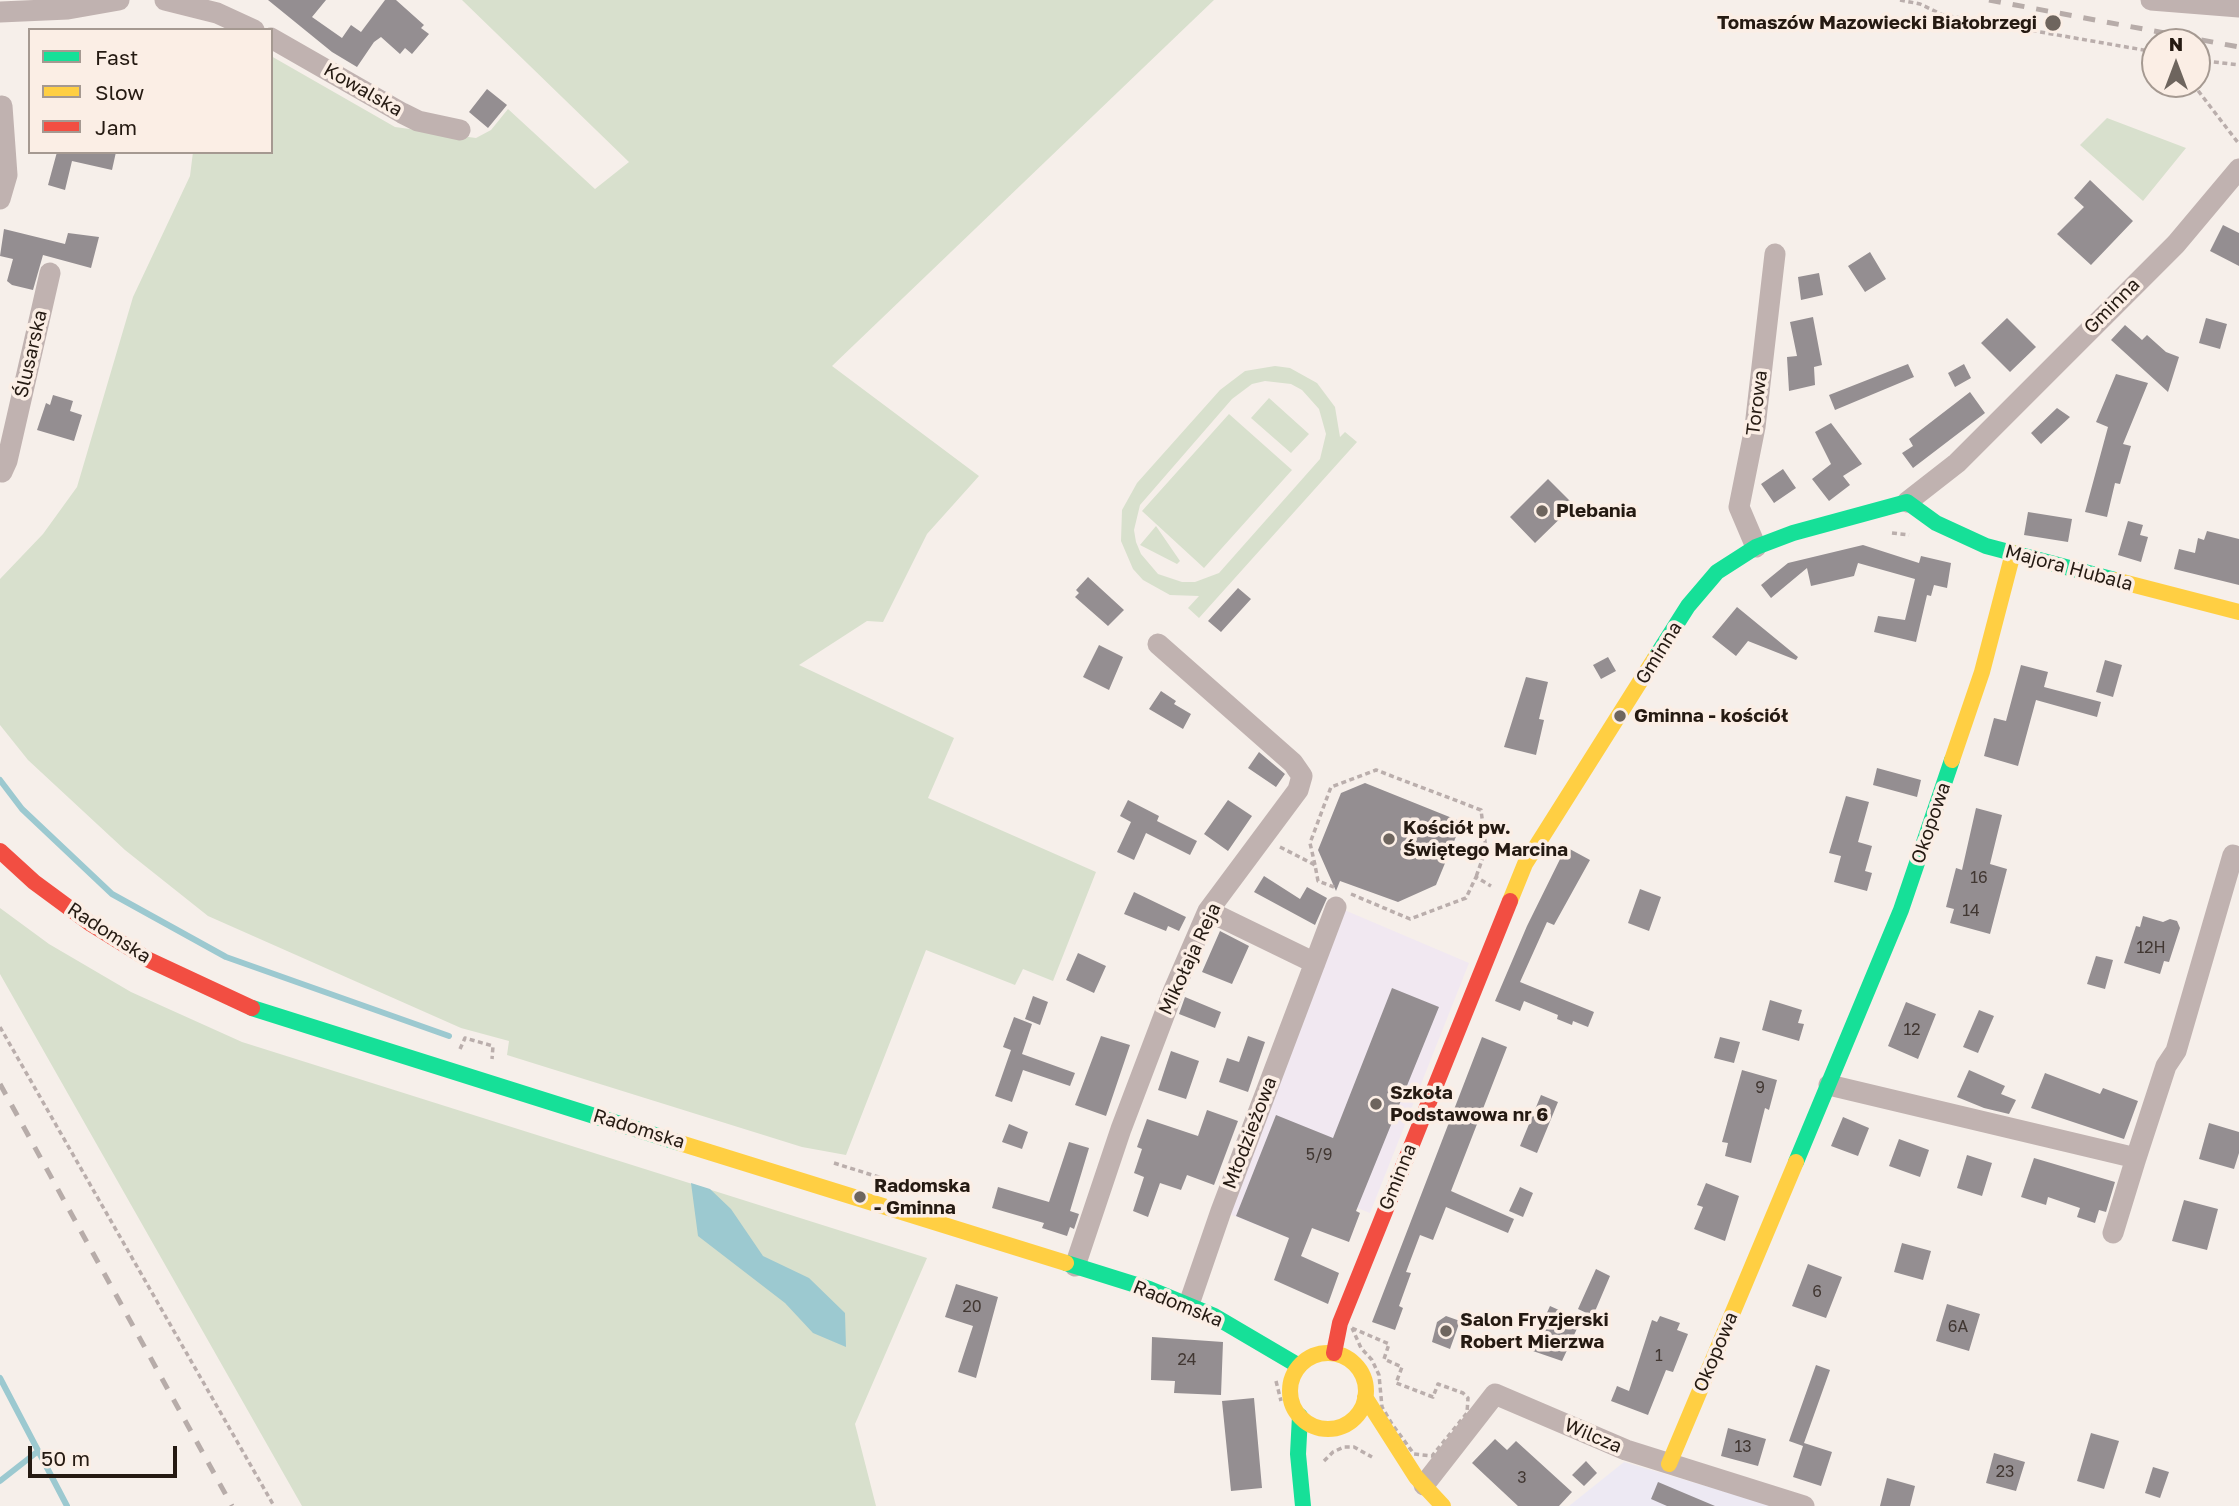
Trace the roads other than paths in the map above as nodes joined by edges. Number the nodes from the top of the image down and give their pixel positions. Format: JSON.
{"nodes":[{"id":1,"x":119,"y":0,"type":"edge"},
{"id":2,"x":165,"y":0,"type":"edge"},
{"id":3,"x":2151,"y":0,"type":"edge"},
{"id":4,"x":2239,"y":6,"type":"edge"},
{"id":5,"x":0,"y":12,"type":"edge"},
{"id":6,"x":250,"y":28,"type":"edge"},
{"id":7,"x":273,"y":39,"type":"edge"},
{"id":8,"x":2,"y":106,"type":"edge"},
{"id":9,"x":460,"y":130,"type":"dead end"},
{"id":10,"x":2239,"y":169,"type":"edge"},
{"id":11,"x":0,"y":199,"type":"edge"},
{"id":12,"x":1775,"y":254,"type":"dead end"},
{"id":13,"x":50,"y":273,"type":"dead end"},
{"id":14,"x":0,"y":471,"type":"edge"},
{"id":15,"x":1907,"y":502,"type":"junction"},
{"id":16,"x":1756,"y":547,"type":"junction"},
{"id":17,"x":2013,"y":553,"type":"junction"},
{"id":18,"x":2239,"y":612,"type":"edge"},
{"id":19,"x":1158,"y":644,"type":"dead end"},
{"id":20,"x":0,"y":851,"type":"edge"},
{"id":21,"x":2233,"y":855,"type":"dead end"},
{"id":22,"x":1336,"y":906,"type":"dead end"},
{"id":23,"x":1208,"y":911,"type":"junction"},
{"id":24,"x":1315,"y":963,"type":"junction"},
{"id":25,"x":1829,"y":1086,"type":"junction"},
{"id":26,"x":2136,"y":1158,"type":"junction"},
{"id":27,"x":2113,"y":1233,"type":"dead end"},
{"id":28,"x":1075,"y":1266,"type":"junction"},
{"id":29,"x":1189,"y":1304,"type":"junction"},
{"id":30,"x":1334,"y":1353,"type":"junction"},
{"id":31,"x":1299,"y":1366,"type":"junction"},
{"id":32,"x":1365,"y":1397,"type":"junction"},
{"id":33,"x":1300,"y":1416,"type":"junction"},
{"id":34,"x":1334,"y":1429,"type":"junction"},
{"id":35,"x":1361,"y":1438,"type":"dead end"},
{"id":36,"x":1377,"y":1455,"type":"road end"},
{"id":37,"x":1668,"y":1464,"type":"junction"},
{"id":38,"x":1420,"y":1481,"type":"junction"},
{"id":39,"x":1305,"y":1506,"type":"edge"},
{"id":40,"x":1443,"y":1506,"type":"edge"},
{"id":41,"x":1804,"y":1506,"type":"edge"}],
"edges":[{"from":1,"to":5,"type":"street"},
{"from":2,"to":6,"type":"street"},
{"from":3,"to":4,"type":"street"},
{"from":7,"to":9,"type":"street","name":"Kowalska"},
{"from":8,"to":11,"type":"street"},
{"from":10,"to":15,"type":"street","name":"Gminna"},
{"from":12,"to":16,"type":"street","name":"Torowa"},
{"from":13,"to":14,"type":"street","name":"Ślusarska"},
{"from":15,"to":16,"type":"street","name":"Gminna"},
{"from":15,"to":17,"type":"street","name":"Majora Hubala"},
{"from":16,"to":30,"type":"street","name":"Gminna"},
{"from":17,"to":18,"type":"street","name":"Majora Hubala"},
{"from":17,"to":25,"type":"street","name":"Okopowa"},
{"from":19,"to":23,"type":"street","name":"Mikołaja Reja"},
{"from":20,"to":28,"type":"street","name":"Radomska"},
{"from":21,"to":26,"type":"street"},
{"from":22,"to":24,"type":"street","name":"Młodzieżowa"},
{"from":23,"to":24,"type":"street"},
{"from":23,"to":28,"type":"street","name":"Mikołaja Reja"},
{"from":24,"to":29,"type":"street","name":"Młodzieżowa"},
{"from":25,"to":26,"type":"street"},
{"from":25,"to":37,"type":"street","name":"Okopowa"},
{"from":26,"to":27,"type":"street"},
{"from":28,"to":29,"type":"street","name":"Radomska"},
{"from":29,"to":31,"type":"street","name":"Radomska"},
{"from":30,"to":31,"type":"street"},
{"from":30,"to":32,"type":"street"},
{"from":31,"to":33,"type":"street"},
{"from":32,"to":34,"type":"street"},
{"from":32,"to":38,"type":"street"},
{"from":33,"to":34,"type":"street"},
{"from":33,"to":39,"type":"street"},
{"from":34,"to":35,"type":"street"},
{"from":34,"to":39,"type":"street"},
{"from":36,"to":38,"type":"street"},
{"from":37,"to":38,"type":"street","name":"Wilcza"},
{"from":37,"to":41,"type":"street","name":"Wilcza"},
{"from":38,"to":40,"type":"street"}]}
